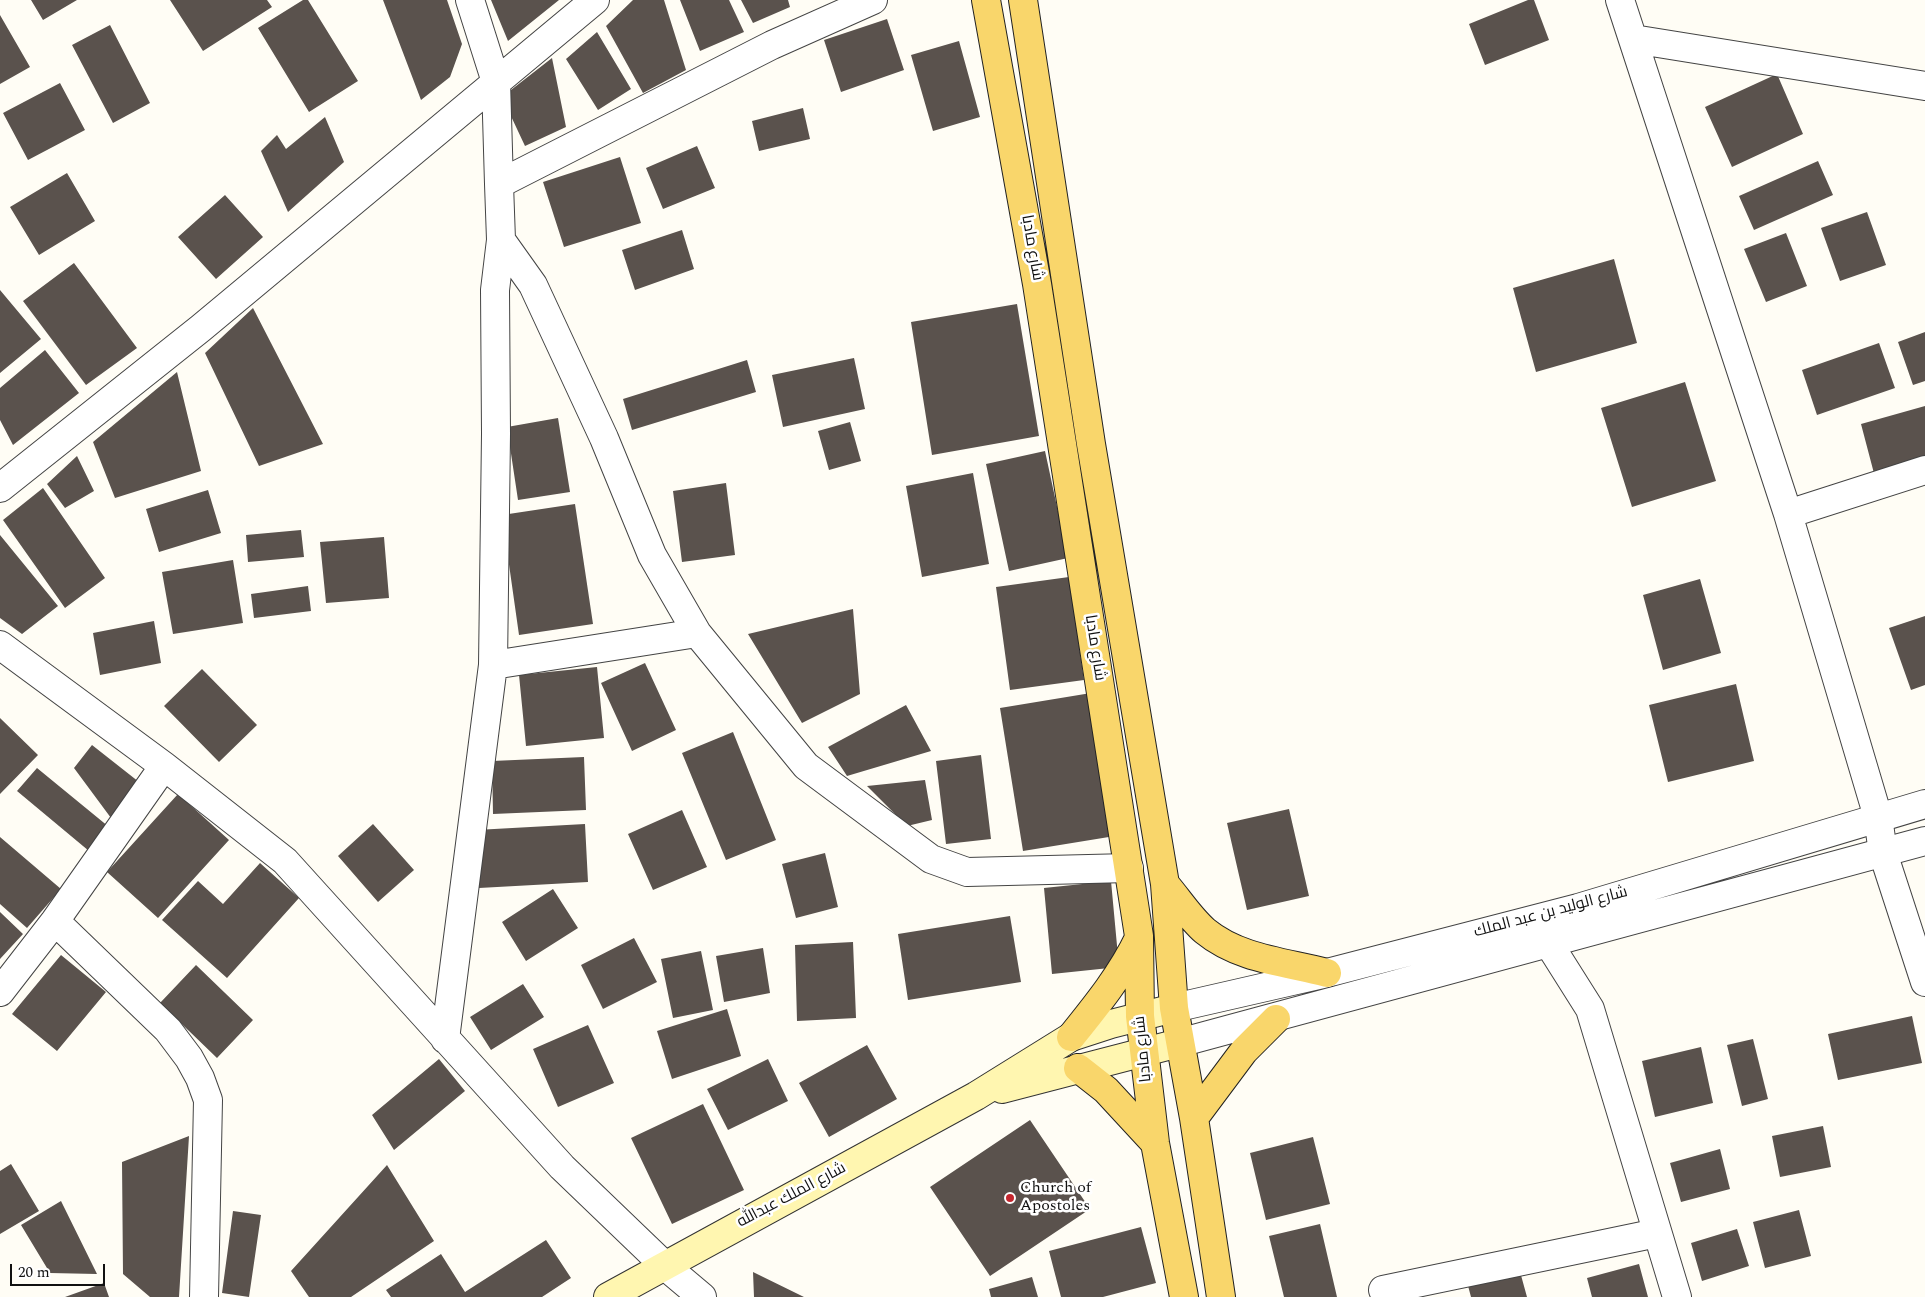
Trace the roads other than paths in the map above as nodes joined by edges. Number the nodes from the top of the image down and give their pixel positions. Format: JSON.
{"nodes":[{"id":1,"x":470,"y":0,"type":"edge"},
{"id":2,"x":595,"y":0,"type":"edge"},
{"id":3,"x":873,"y":0,"type":"edge"},
{"id":4,"x":986,"y":0,"type":"edge"},
{"id":5,"x":1023,"y":0,"type":"edge"},
{"id":6,"x":1620,"y":0,"type":"edge"},
{"id":7,"x":1633,"y":39,"type":"junction"},
{"id":8,"x":496,"y":82,"type":"junction"},
{"id":9,"x":1925,"y":86,"type":"edge"},
{"id":10,"x":499,"y":184,"type":"junction"},
{"id":11,"x":501,"y":240,"type":"junction"},
{"id":12,"x":1925,"y":470,"type":"edge"},
{"id":13,"x":0,"y":488,"type":"edge"},
{"id":14,"x":1788,"y":514,"type":"junction"},
{"id":15,"x":697,"y":633,"type":"junction"},
{"id":16,"x":0,"y":645,"type":"edge"},
{"id":17,"x":493,"y":665,"type":"junction"},
{"id":18,"x":164,"y":766,"type":"junction"},
{"id":19,"x":1925,"y":804,"type":"edge"},
{"id":20,"x":1878,"y":817,"type":"junction"},
{"id":21,"x":1925,"y":841,"type":"edge"},
{"id":22,"x":1883,"y":853,"type":"junction"},
{"id":23,"x":1129,"y":868,"type":"junction"},
{"id":24,"x":1165,"y":884,"type":"junction"},
{"id":25,"x":55,"y":921,"type":"junction"},
{"id":26,"x":1140,"y":936,"type":"junction"},
{"id":27,"x":1549,"y":944,"type":"junction"},
{"id":28,"x":1327,"y":973,"type":"junction"},
{"id":29,"x":1925,"y":982,"type":"edge"},
{"id":30,"x":0,"y":992,"type":"edge"},
{"id":31,"x":1174,"y":1008,"type":"junction"},
{"id":32,"x":1140,"y":1016,"type":"junction"},
{"id":33,"x":1276,"y":1018,"type":"junction"},
{"id":34,"x":1071,"y":1037,"type":"junction"},
{"id":35,"x":444,"y":1039,"type":"junction"},
{"id":36,"x":1179,"y":1043,"type":"junction"},
{"id":37,"x":1144,"y":1051,"type":"junction"},
{"id":38,"x":1078,"y":1068,"type":"junction"},
{"id":39,"x":976,"y":1096,"type":"junction"},
{"id":40,"x":1194,"y":1118,"type":"junction"},
{"id":41,"x":1155,"y":1143,"type":"junction"},
{"id":42,"x":1657,"y":1233,"type":"junction"},
{"id":43,"x":664,"y":1265,"type":"junction"},
{"id":44,"x":1382,"y":1290,"type":"dead end"},
{"id":45,"x":204,"y":1297,"type":"edge"},
{"id":46,"x":608,"y":1297,"type":"edge"},
{"id":47,"x":702,"y":1297,"type":"edge"},
{"id":48,"x":1184,"y":1297,"type":"edge"},
{"id":49,"x":1221,"y":1297,"type":"edge"},
{"id":50,"x":1677,"y":1297,"type":"edge"}],
"edges":[{"from":1,"to":8,"type":"street"},
{"from":2,"to":8,"type":"street"},
{"from":3,"to":10,"type":"street"},
{"from":4,"to":23,"type":"main road","name":"شارع مادبا"},
{"from":5,"to":24,"type":"main road","name":"شارع مادبا"},
{"from":6,"to":7,"type":"street"},
{"from":7,"to":9,"type":"street"},
{"from":7,"to":14,"type":"street"},
{"from":8,"to":10,"type":"street"},
{"from":8,"to":13,"type":"street"},
{"from":10,"to":11,"type":"street"},
{"from":11,"to":15,"type":"street"},
{"from":11,"to":17,"type":"street"},
{"from":12,"to":14,"type":"street"},
{"from":14,"to":20,"type":"street"},
{"from":15,"to":17,"type":"street"},
{"from":15,"to":23,"type":"street"},
{"from":16,"to":18,"type":"street"},
{"from":17,"to":35,"type":"street"},
{"from":18,"to":25,"type":"street"},
{"from":18,"to":35,"type":"street"},
{"from":19,"to":20,"type":"street","name":"شارع الوليد بن عبد الملك"},
{"from":20,"to":22,"type":"street"},
{"from":20,"to":28,"type":"street","name":"شارع الوليد بن عبد الملك"},
{"from":21,"to":22,"type":"street","name":"شارع الوليد بن عبد الملك"},
{"from":22,"to":27,"type":"street","name":"شارع الوليد بن عبد الملك"},
{"from":22,"to":29,"type":"street"},
{"from":23,"to":26,"type":"main road","name":"شارع مادبا"},
{"from":24,"to":28,"type":"main road"},
{"from":24,"to":31,"type":"main road","name":"شارع مادبا"},
{"from":25,"to":30,"type":"street"},
{"from":25,"to":45,"type":"street"},
{"from":26,"to":32,"type":"main road","name":"شارع مادبا"},
{"from":26,"to":34,"type":"main road"},
{"from":27,"to":33,"type":"street","name":"شارع الوليد بن عبد الملك"},
{"from":27,"to":42,"type":"street"},
{"from":28,"to":31,"type":"street","name":"شارع الوليد بن عبد الملك"},
{"from":31,"to":32,"type":"main road","name":"شارع الملك عبدالله"},
{"from":31,"to":36,"type":"main road","name":"شارع مادبا"},
{"from":32,"to":34,"type":"main road","name":"شارع الملك عبدالله"},
{"from":32,"to":37,"type":"main road","name":"شارع مادبا"},
{"from":33,"to":36,"type":"street","name":"شارع الوليد بن عبد الملك"},
{"from":33,"to":40,"type":"main road"},
{"from":34,"to":39,"type":"main road","name":"شارع الملك عبدالله"},
{"from":35,"to":43,"type":"street"},
{"from":36,"to":37,"type":"main road","name":"شارع الملك عبدالله"},
{"from":36,"to":40,"type":"main road","name":"شارع مادبا"},
{"from":37,"to":38,"type":"main road","name":"شارع الملك عبدالله"},
{"from":37,"to":41,"type":"main road","name":"شارع مادبا"},
{"from":38,"to":39,"type":"main road","name":"شارع الملك عبدالله"},
{"from":38,"to":41,"type":"main road"},
{"from":39,"to":43,"type":"main road","name":"شارع الملك عبدالله"},
{"from":40,"to":49,"type":"main road","name":"شارع مادبا"},
{"from":41,"to":48,"type":"main road","name":"شارع مادبا"},
{"from":42,"to":44,"type":"street"},
{"from":42,"to":50,"type":"street"},
{"from":43,"to":46,"type":"main road","name":"شارع الملك عبدالله"},
{"from":43,"to":47,"type":"street"}]}
